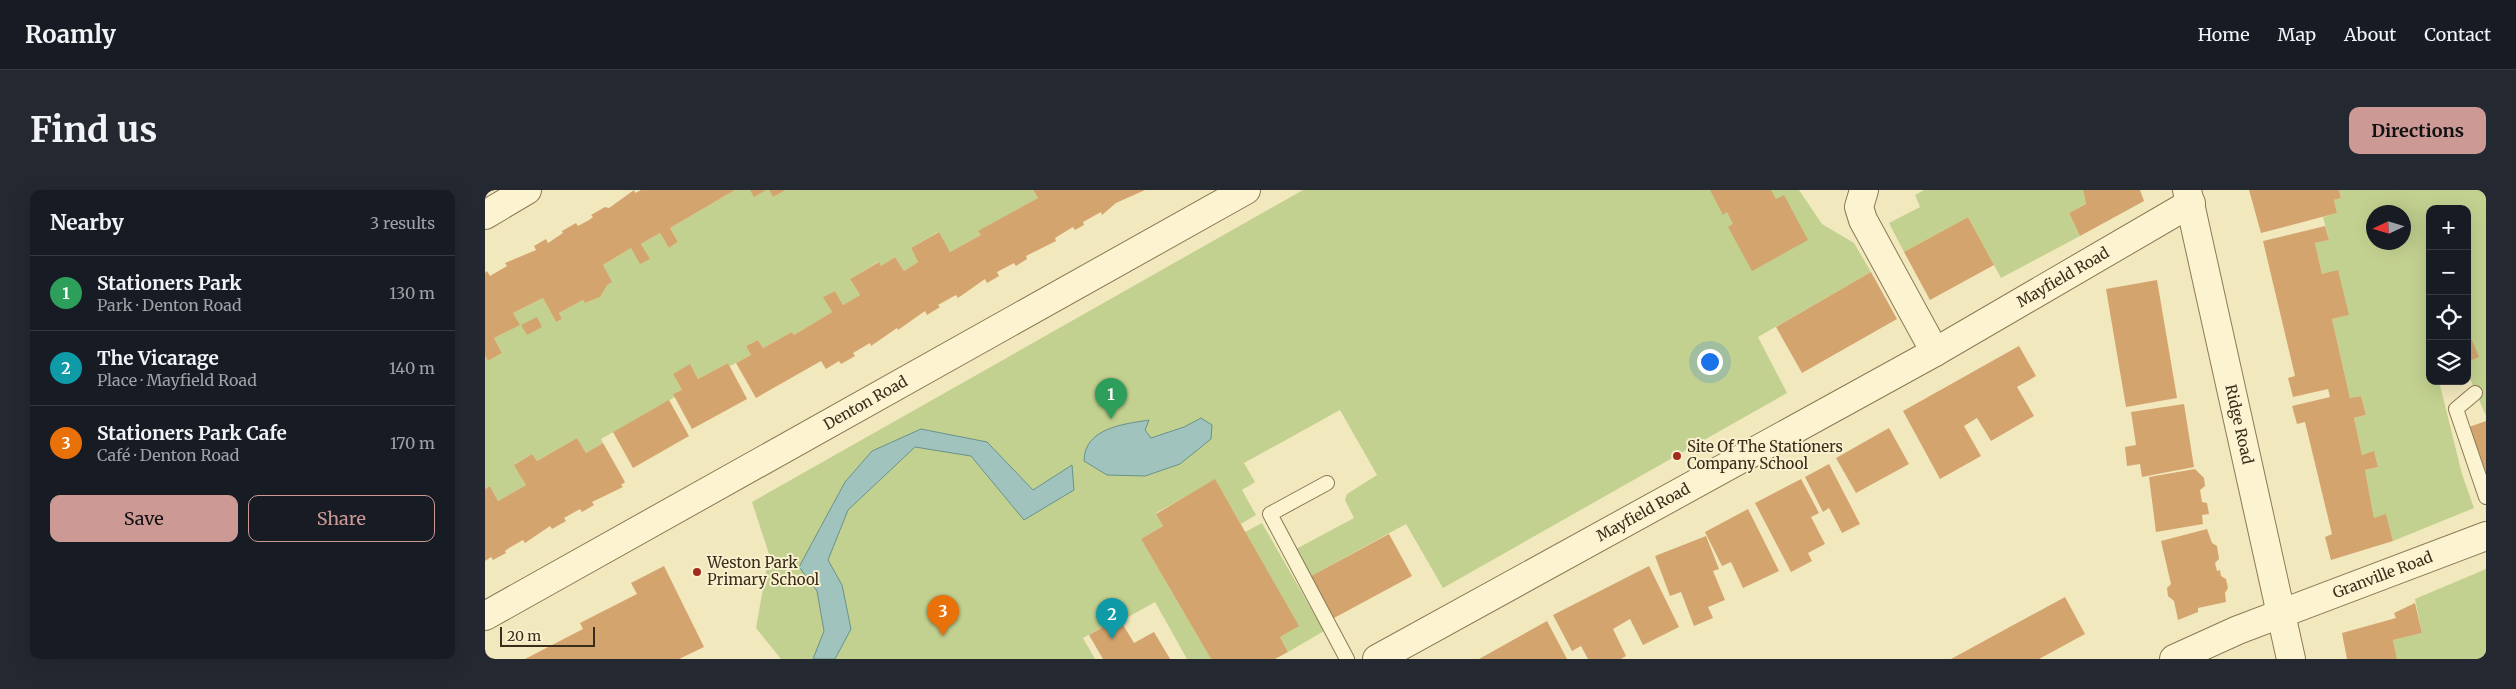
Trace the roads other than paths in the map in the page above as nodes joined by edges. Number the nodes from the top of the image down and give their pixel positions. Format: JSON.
{"nodes":[{"id":1,"x":527,"y":190,"type":"edge"},
{"id":2,"x":1246,"y":190,"type":"edge"},
{"id":3,"x":1864,"y":190,"type":"edge"},
{"id":4,"x":2189,"y":197,"type":"edge"},
{"id":5,"x":485,"y":215,"type":"edge"},
{"id":6,"x":1935,"y":352,"type":"junction"},
{"id":7,"x":2475,"y":393,"type":"dead end"},
{"id":8,"x":1327,"y":483,"type":"dead end"},
{"id":9,"x":2486,"y":497,"type":"edge"},
{"id":10,"x":2486,"y":536,"type":"edge"},
{"id":11,"x":2280,"y":615,"type":"junction"},
{"id":12,"x":485,"y":616,"type":"edge"},
{"id":13,"x":1347,"y":659,"type":"edge"},
{"id":14,"x":1377,"y":659,"type":"edge"},
{"id":15,"x":2174,"y":659,"type":"edge"},
{"id":16,"x":2291,"y":659,"type":"edge"}],
"edges":[{"from":1,"to":5,"type":"street"},
{"from":2,"to":12,"type":"street","name":"Denton Road"},
{"from":3,"to":6,"type":"street"},
{"from":4,"to":6,"type":"street","name":"Mayfield Road"},
{"from":4,"to":11,"type":"street","name":"Ridge Road"},
{"from":6,"to":14,"type":"street","name":"Mayfield Road"},
{"from":7,"to":9,"type":"lane"},
{"from":8,"to":13,"type":"lane"},
{"from":10,"to":11,"type":"street","name":"Granville Road"},
{"from":11,"to":15,"type":"street","name":"Granville Road"},
{"from":11,"to":16,"type":"street","name":"Ridge Road"}]}
